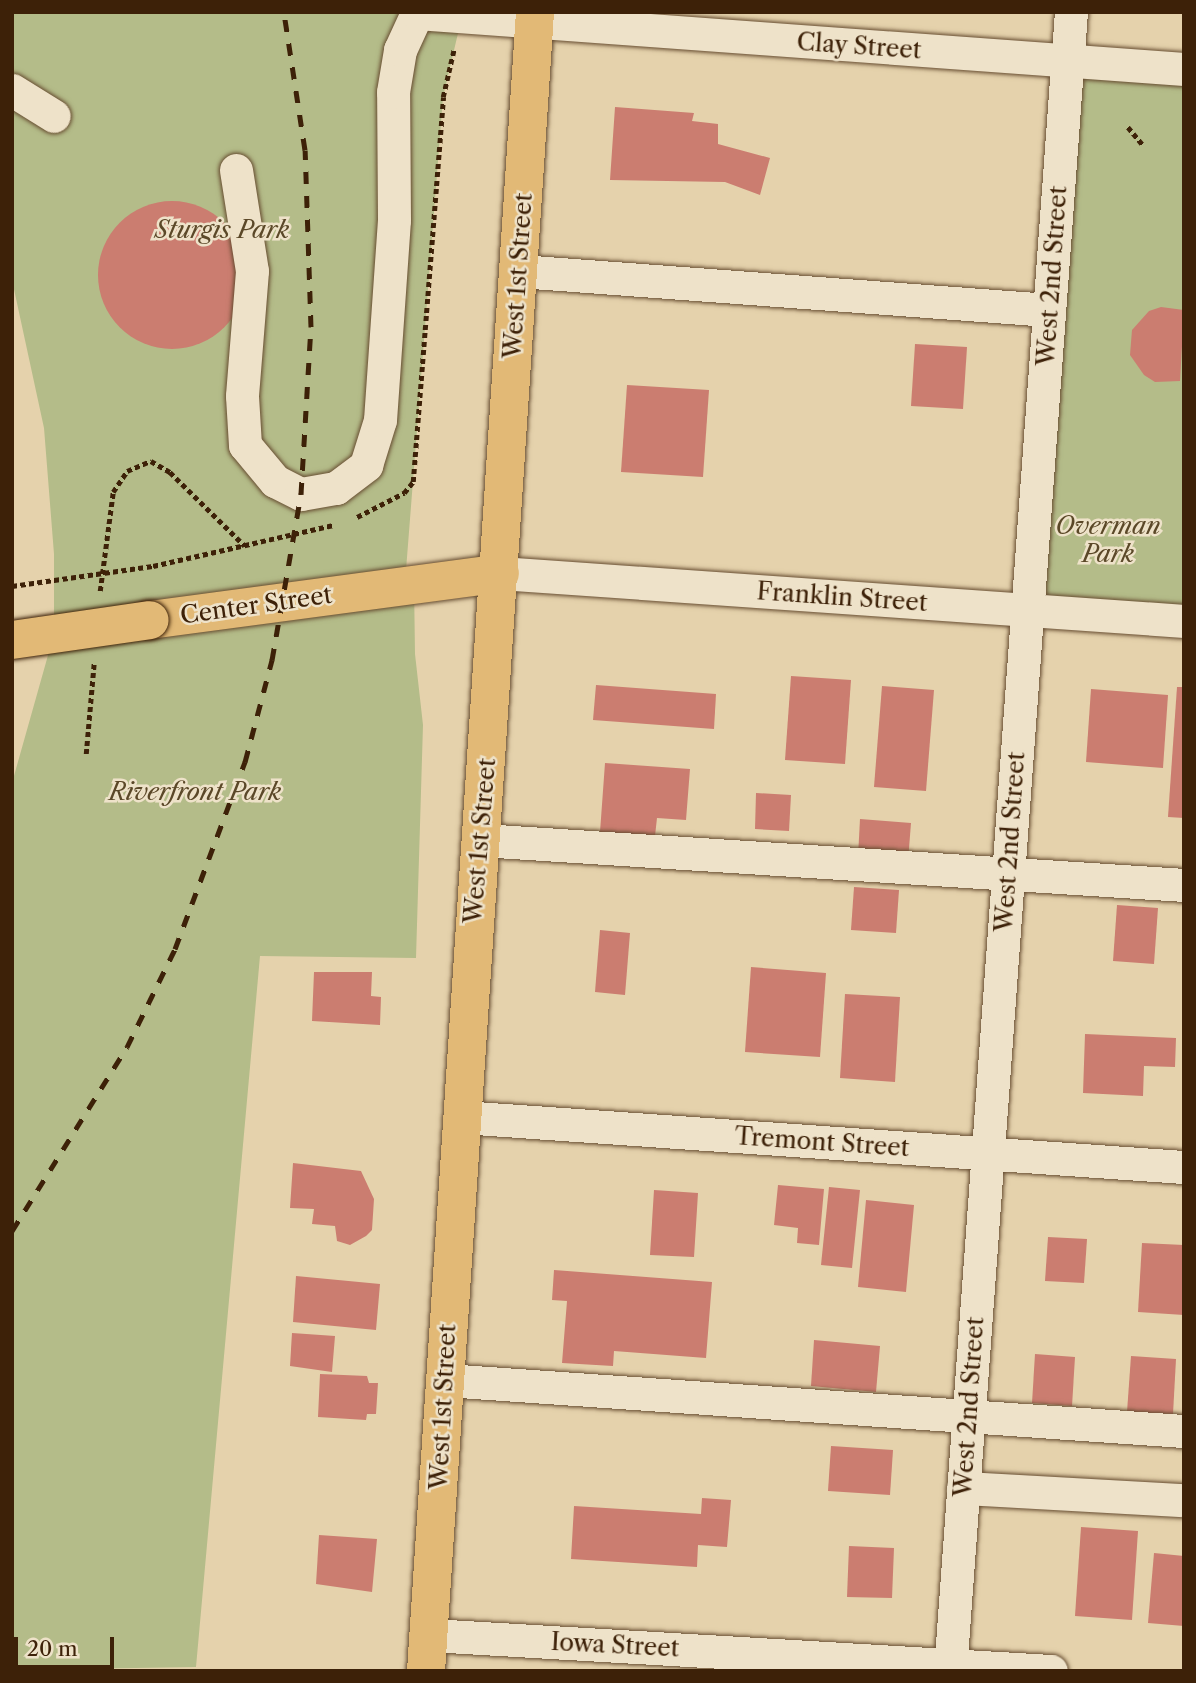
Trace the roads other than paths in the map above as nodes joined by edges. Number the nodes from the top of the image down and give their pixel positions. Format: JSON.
{"nodes":[{"id":1,"x":1071,"y":12,"type":"edge"},
{"id":2,"x":534,"y":16,"type":"edge"},
{"id":3,"x":1068,"y":61,"type":"junction"},
{"id":4,"x":1184,"y":69,"type":"edge"},
{"id":5,"x":12,"y":90,"type":"edge"},
{"id":6,"x":54,"y":116,"type":"dead end"},
{"id":7,"x":236,"y":170,"type":"dead end"},
{"id":8,"x":519,"y":271,"type":"junction"},
{"id":9,"x":1049,"y":310,"type":"junction"},
{"id":10,"x":500,"y":573,"type":"junction"},
{"id":11,"x":1027,"y":610,"type":"junction"},
{"id":12,"x":1184,"y":621,"type":"edge"},
{"id":13,"x":12,"y":640,"type":"edge"},
{"id":14,"x":481,"y":841,"type":"junction"},
{"id":15,"x":1008,"y":873,"type":"junction"},
{"id":16,"x":1184,"y":885,"type":"edge"},
{"id":17,"x":461,"y":1117,"type":"junction"},
{"id":18,"x":988,"y":1153,"type":"junction"},
{"id":19,"x":1184,"y":1167,"type":"edge"},
{"id":20,"x":445,"y":1380,"type":"junction"},
{"id":21,"x":969,"y":1416,"type":"junction"},
{"id":22,"x":1184,"y":1431,"type":"edge"},
{"id":23,"x":963,"y":1488,"type":"junction"},
{"id":24,"x":1181,"y":1500,"type":"dead end"},
{"id":25,"x":428,"y":1653,"type":"edge"},
{"id":26,"x":950,"y":1667,"type":"edge"},
{"id":27,"x":1051,"y":1671,"type":"edge"}],
"edges":[{"from":1,"to":3,"type":"street","name":"West 2nd Street"},
{"from":2,"to":3,"type":"street","name":"Clay Street"},
{"from":2,"to":7,"type":"street","name":"Clay Street"},
{"from":2,"to":8,"type":"main road","name":"West 1st Street"},
{"from":3,"to":4,"type":"street","name":"Clay Street"},
{"from":3,"to":9,"type":"street","name":"West 2nd Street"},
{"from":5,"to":6,"type":"street"},
{"from":8,"to":9,"type":"street"},
{"from":8,"to":10,"type":"main road","name":"West 1st Street"},
{"from":9,"to":11,"type":"street","name":"West 2nd Street"},
{"from":10,"to":11,"type":"street","name":"Franklin Street"},
{"from":10,"to":13,"type":"main road","name":"Center Street","bridge":true},
{"from":10,"to":14,"type":"main road","name":"West 1st Street"},
{"from":11,"to":12,"type":"street","name":"Franklin Street"},
{"from":11,"to":15,"type":"street","name":"West 2nd Street"},
{"from":14,"to":15,"type":"street"},
{"from":14,"to":17,"type":"main road","name":"West 1st Street"},
{"from":15,"to":16,"type":"street"},
{"from":15,"to":18,"type":"street","name":"West 2nd Street"},
{"from":17,"to":18,"type":"street","name":"Tremont Street"},
{"from":17,"to":20,"type":"main road","name":"West 1st Street"},
{"from":18,"to":19,"type":"street","name":"Tremont Street"},
{"from":18,"to":21,"type":"street","name":"West 2nd Street"},
{"from":20,"to":21,"type":"street"},
{"from":20,"to":25,"type":"main road","name":"West 1st Street"},
{"from":21,"to":22,"type":"street"},
{"from":21,"to":23,"type":"street","name":"West 2nd Street"},
{"from":23,"to":24,"type":"street"},
{"from":23,"to":26,"type":"street","name":"West 2nd Street"},
{"from":25,"to":26,"type":"street","name":"Iowa Street"},
{"from":26,"to":27,"type":"street","name":"Iowa Street"}]}
